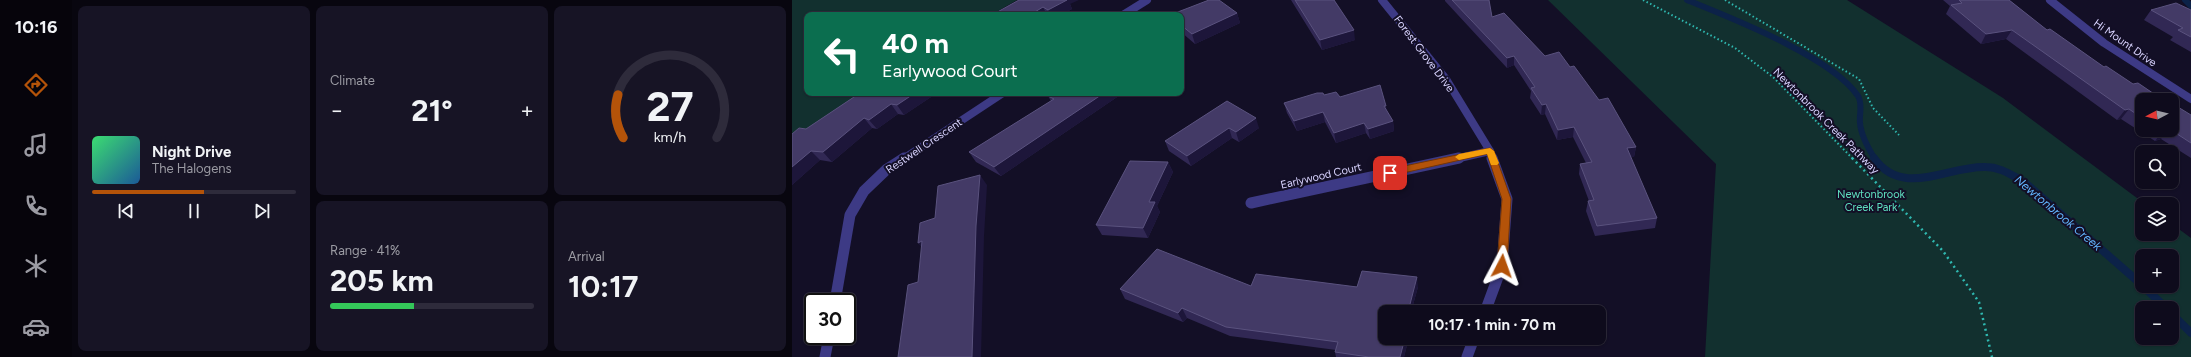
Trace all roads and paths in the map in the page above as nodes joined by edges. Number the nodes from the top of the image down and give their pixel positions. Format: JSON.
{"nodes":[{"id":1,"x":1147,"y":0,"type":"edge"},
{"id":2,"x":1382,"y":0,"type":"edge"},
{"id":3,"x":1643,"y":0,"type":"edge"},
{"id":4,"x":1725,"y":0,"type":"edge"},
{"id":5,"x":2050,"y":0,"type":"edge"},
{"id":6,"x":1128,"y":12,"type":"edge"},
{"id":7,"x":998,"y":96,"type":"edge"},
{"id":8,"x":2191,"y":100,"type":"edge"},
{"id":9,"x":1899,"y":135,"type":"dead end"},
{"id":10,"x":1490,"y":151,"type":"junction"},
{"id":11,"x":1251,"y":203,"type":"dead end"},
{"id":12,"x":837,"y":293,"type":"edge"},
{"id":13,"x":1488,"y":305,"type":"edge"},
{"id":14,"x":828,"y":345,"type":"edge"},
{"id":15,"x":1471,"y":345,"type":"edge"},
{"id":16,"x":826,"y":357,"type":"edge"},
{"id":17,"x":1467,"y":357,"type":"edge"},
{"id":18,"x":1992,"y":357,"type":"edge"}],
"edges":[{"from":1,"to":6,"type":"street"},
{"from":2,"to":10,"type":"street","name":"Forest Grove Drive"},
{"from":3,"to":18,"type":"path","name":"Newtonbrook Creek Pathway"},
{"from":4,"to":9,"type":"path"},
{"from":5,"to":8,"type":"street","name":"Hi Mount Drive"},
{"from":7,"to":12,"type":"street","name":"Restwell Crescent"},
{"from":10,"to":11,"type":"street","name":"Earlywood Court"},
{"from":10,"to":13,"type":"street","name":"Forest Grove Drive"},
{"from":14,"to":16,"type":"street"},
{"from":15,"to":17,"type":"street"}]}
